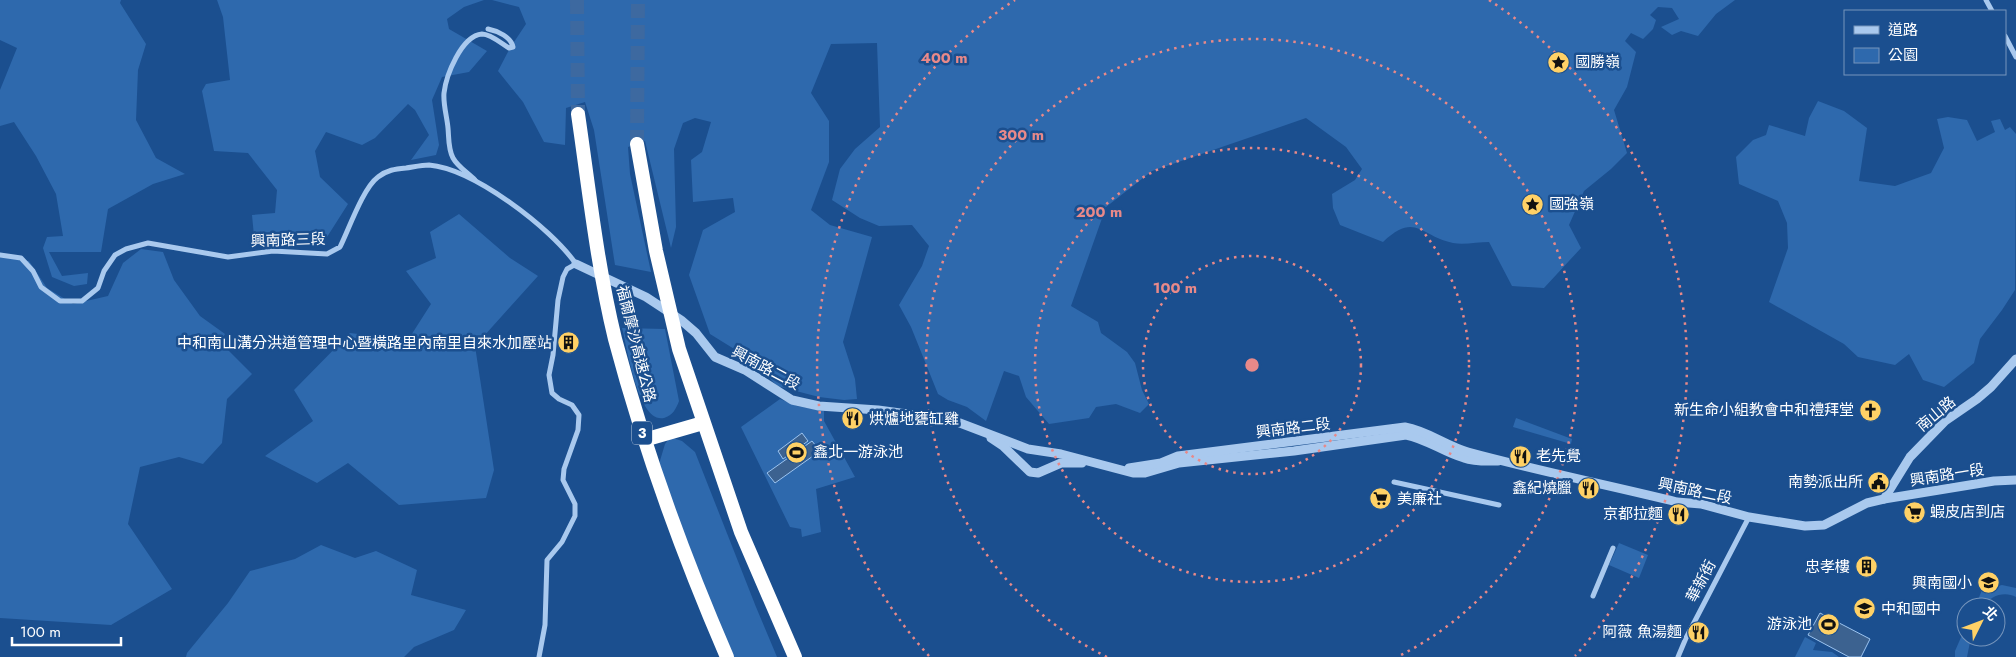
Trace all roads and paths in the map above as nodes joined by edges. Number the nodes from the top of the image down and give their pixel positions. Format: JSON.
{"nodes":[{"id":1,"x":488,"y":29,"type":"dead end"},
{"id":2,"x":2006,"y":38,"type":"edge"},
{"id":3,"x":2016,"y":44,"type":"edge"},
{"id":4,"x":2010,"y":46,"type":"junction"},
{"id":5,"x":2016,"y":57,"type":"edge"},
{"id":6,"x":578,"y":114,"type":"tunnel mouth"},
{"id":7,"x":637,"y":144,"type":"tunnel mouth"},
{"id":8,"x":479,"y":184,"type":"junction"},
{"id":9,"x":0,"y":255,"type":"edge"},
{"id":10,"x":576,"y":264,"type":"junction"},
{"id":11,"x":2016,"y":359,"type":"edge"},
{"id":12,"x":703,"y":423,"type":"junction"},
{"id":13,"x":972,"y":426,"type":"junction"},
{"id":14,"x":644,"y":440,"type":"junction"},
{"id":15,"x":1102,"y":464,"type":"junction"},
{"id":16,"x":2016,"y":480,"type":"edge"},
{"id":17,"x":1394,"y":482,"type":"dead end"},
{"id":18,"x":1884,"y":499,"type":"junction"},
{"id":19,"x":1499,"y":505,"type":"dead end"},
{"id":20,"x":1749,"y":517,"type":"junction"},
{"id":21,"x":1613,"y":548,"type":"dead end"},
{"id":22,"x":1592,"y":596,"type":"dead end"},
{"id":23,"x":539,"y":657,"type":"edge"},
{"id":24,"x":727,"y":657,"type":"edge"},
{"id":25,"x":795,"y":657,"type":"edge"},
{"id":26,"x":1678,"y":657,"type":"edge"}],
"edges":[{"from":1,"to":8,"type":"street"},
{"from":2,"to":4,"type":"street"},
{"from":3,"to":4,"type":"street"},
{"from":4,"to":5,"type":"street"},
{"from":6,"to":14,"type":"highway","name":"福爾摩沙高速公路","number":"3"},
{"from":7,"to":12,"type":"highway"},
{"from":8,"to":9,"type":"street","name":"興南路三段"},
{"from":8,"to":10,"type":"street","name":"興南路三段"},
{"from":10,"to":13,"type":"street","name":"興南路二段"},
{"from":10,"to":23,"type":"street"},
{"from":11,"to":18,"type":"street","name":"南山路"},
{"from":12,"to":14,"type":"highway"},
{"from":12,"to":25,"type":"highway"},
{"from":13,"to":15,"type":"street","name":"興南路二段"},
{"from":13,"to":15,"type":"street","name":"興南路二段"},
{"from":14,"to":24,"type":"highway","name":"福爾摩沙高速公路","number":"3"},
{"from":15,"to":20,"type":"street","name":"興南路二段"},
{"from":16,"to":18,"type":"street","name":"興南路一段"},
{"from":17,"to":19,"type":"street"},
{"from":18,"to":20,"type":"street","name":"興南路二段"},
{"from":20,"to":26,"type":"street","name":"華新街"},
{"from":21,"to":22,"type":"street"}]}
